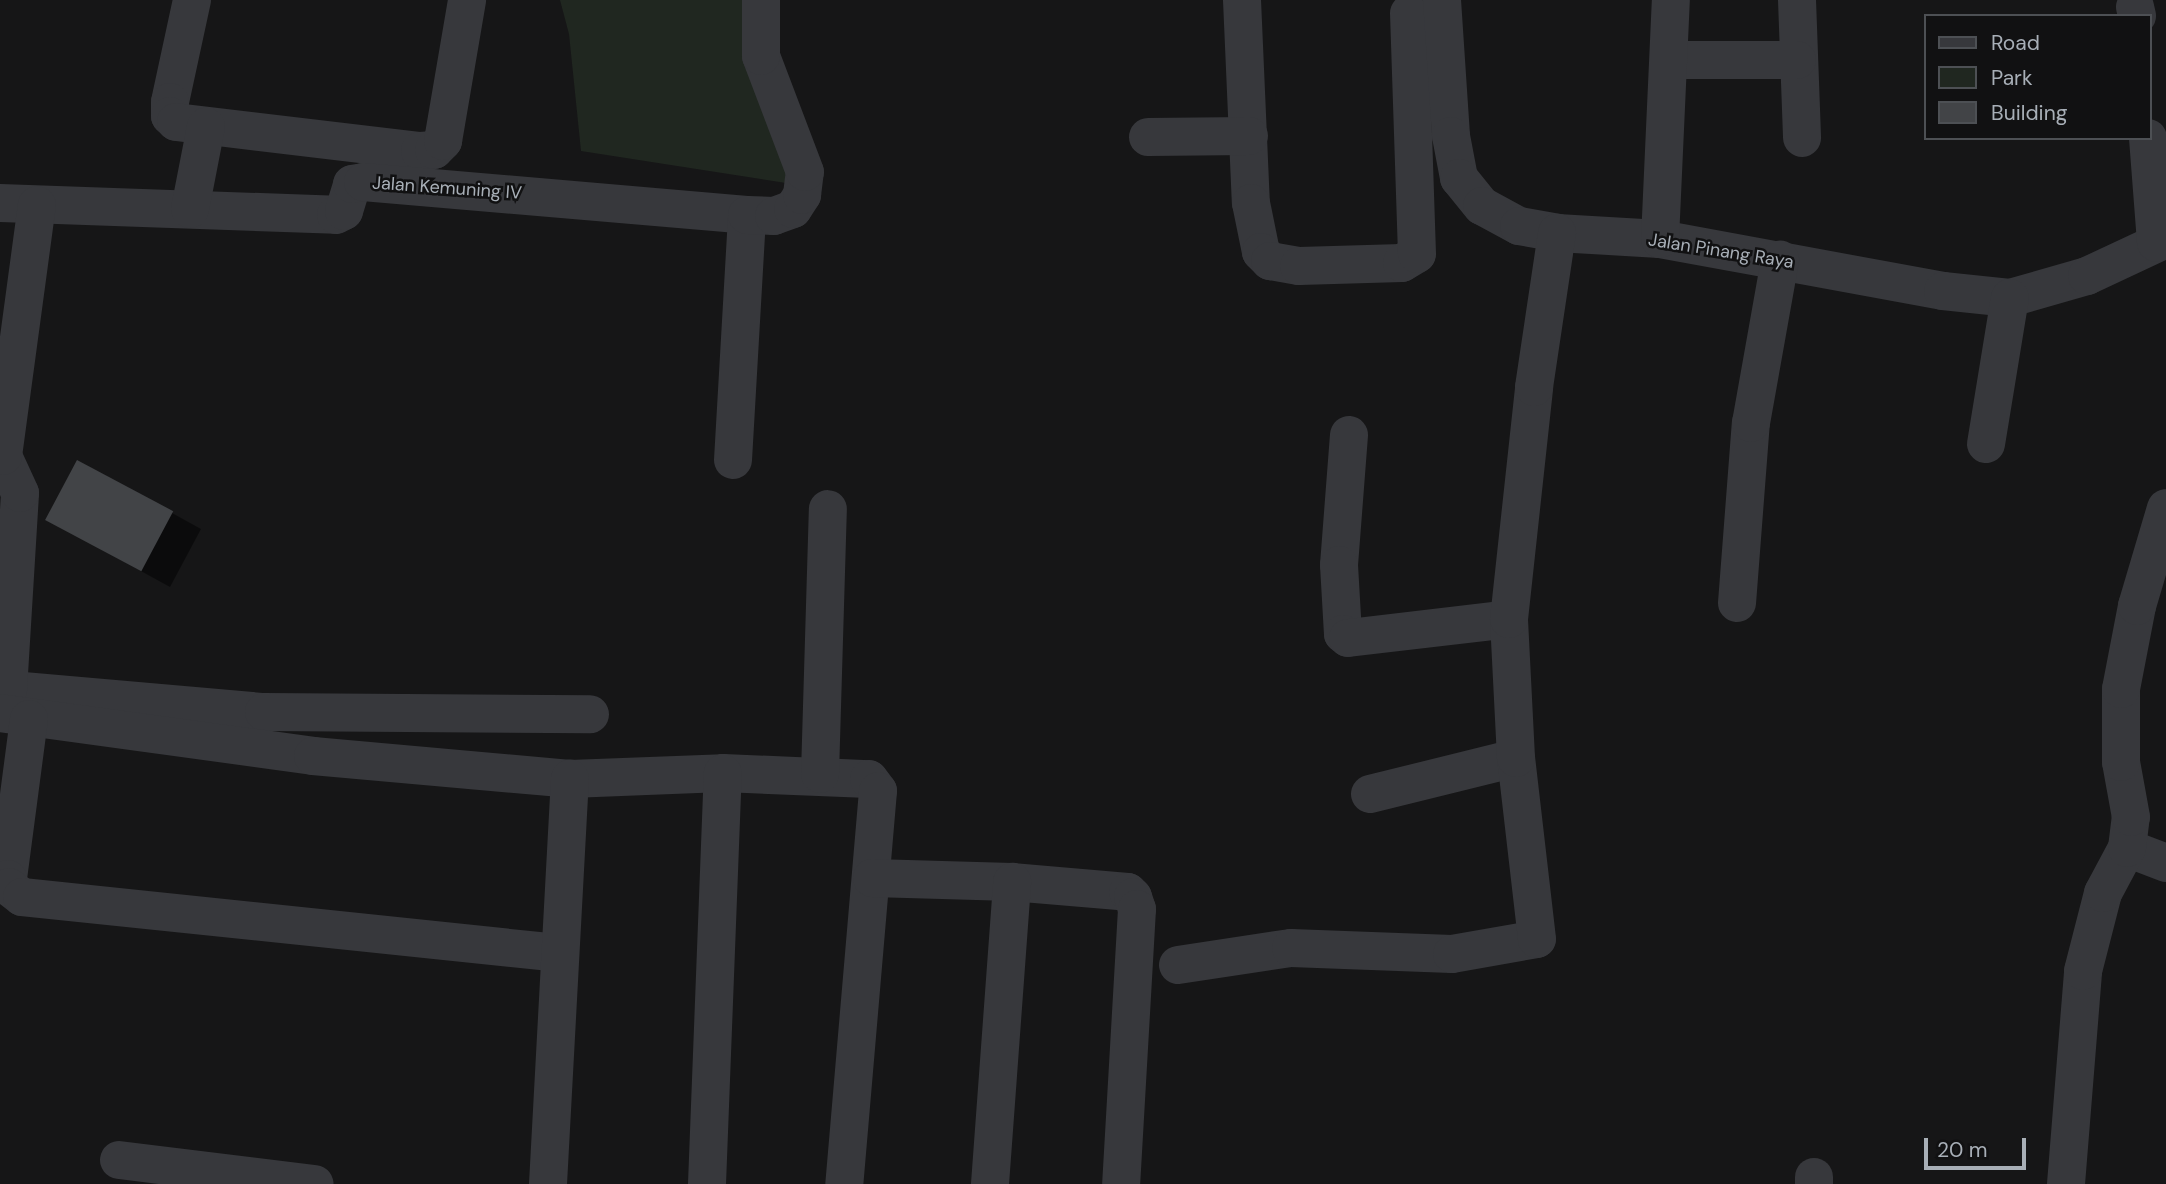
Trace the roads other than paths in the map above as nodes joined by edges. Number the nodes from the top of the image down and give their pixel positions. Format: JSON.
{"nodes":[{"id":1,"x":192,"y":0,"type":"edge"},
{"id":2,"x":467,"y":0,"type":"edge"},
{"id":3,"x":761,"y":0,"type":"edge"},
{"id":4,"x":1242,"y":0,"type":"edge"},
{"id":5,"x":1671,"y":0,"type":"edge"},
{"id":6,"x":1797,"y":0,"type":"edge"},
{"id":7,"x":1425,"y":6,"type":"edge"},
{"id":8,"x":1669,"y":60,"type":"junction"},
{"id":9,"x":1797,"y":60,"type":"junction"},
{"id":10,"x":206,"y":127,"type":"junction"},
{"id":11,"x":1249,"y":136,"type":"junction"},
{"id":12,"x":1147,"y":137,"type":"dead end"},
{"id":13,"x":1802,"y":138,"type":"dead end"},
{"id":14,"x":2148,"y":140,"type":"edge"},
{"id":15,"x":0,"y":203,"type":"edge"},
{"id":16,"x":37,"y":205,"type":"junction"},
{"id":17,"x":190,"y":209,"type":"junction"},
{"id":18,"x":747,"y":215,"type":"junction"},
{"id":19,"x":1557,"y":233,"type":"junction"},
{"id":20,"x":1660,"y":239,"type":"junction"},
{"id":21,"x":2161,"y":241,"type":"edge"},
{"id":22,"x":1780,"y":260,"type":"junction"},
{"id":23,"x":2010,"y":298,"type":"junction"},
{"id":24,"x":1349,"y":435,"type":"dead end"},
{"id":25,"x":1986,"y":444,"type":"dead end"},
{"id":26,"x":733,"y":460,"type":"dead end"},
{"id":27,"x":2166,"y":508,"type":"edge"},
{"id":28,"x":828,"y":509,"type":"dead end"},
{"id":29,"x":1737,"y":603,"type":"dead end"},
{"id":30,"x":2151,"y":610,"type":"edge"},
{"id":31,"x":1509,"y":619,"type":"junction"},
{"id":32,"x":9,"y":703,"type":"edge"},
{"id":33,"x":590,"y":714,"type":"dead end"},
{"id":34,"x":1517,"y":758,"type":"junction"},
{"id":35,"x":723,"y":774,"type":"junction"},
{"id":36,"x":820,"y":774,"type":"junction"},
{"id":37,"x":570,"y":779,"type":"junction"},
{"id":38,"x":1370,"y":794,"type":"dead end"},
{"id":39,"x":2127,"y":848,"type":"junction"},
{"id":40,"x":2166,"y":863,"type":"edge"},
{"id":41,"x":872,"y":878,"type":"junction"},
{"id":42,"x":1012,"y":881,"type":"junction"},
{"id":43,"x":558,"y":953,"type":"junction"},
{"id":44,"x":1178,"y":965,"type":"dead end"},
{"id":45,"x":119,"y":1160,"type":"dead end"},
{"id":46,"x":315,"y":1184,"type":"edge"},
{"id":47,"x":548,"y":1184,"type":"edge"},
{"id":48,"x":707,"y":1184,"type":"edge"},
{"id":49,"x":844,"y":1184,"type":"edge"},
{"id":50,"x":990,"y":1184,"type":"edge"},
{"id":51,"x":1121,"y":1184,"type":"edge"},
{"id":52,"x":2066,"y":1184,"type":"edge"}],
"edges":[{"from":1,"to":10,"type":"street"},
{"from":2,"to":10,"type":"street"},
{"from":3,"to":18,"type":"street"},
{"from":4,"to":11,"type":"street"},
{"from":5,"to":8,"type":"street"},
{"from":6,"to":9,"type":"street"},
{"from":7,"to":11,"type":"street"},
{"from":7,"to":19,"type":"street","name":"Jalan Pinang Raya"},
{"from":8,"to":9,"type":"street"},
{"from":8,"to":20,"type":"street"},
{"from":9,"to":13,"type":"street"},
{"from":10,"to":17,"type":"street"},
{"from":11,"to":12,"type":"street"},
{"from":14,"to":21,"type":"street"},
{"from":15,"to":16,"type":"street","name":"Jalan Kemuning IV"},
{"from":16,"to":17,"type":"street","name":"Jalan Kemuning IV"},
{"from":16,"to":32,"type":"street"},
{"from":17,"to":18,"type":"street","name":"Jalan Kemuning IV"},
{"from":18,"to":26,"type":"street"},
{"from":19,"to":20,"type":"street","name":"Jalan Pinang Raya"},
{"from":19,"to":31,"type":"street"},
{"from":20,"to":22,"type":"street","name":"Jalan Pinang Raya"},
{"from":21,"to":23,"type":"street","name":"Jalan Pinang Raya"},
{"from":22,"to":23,"type":"street","name":"Jalan Pinang Raya"},
{"from":22,"to":29,"type":"street"},
{"from":23,"to":25,"type":"street"},
{"from":24,"to":31,"type":"street"},
{"from":27,"to":30,"type":"street"},
{"from":28,"to":36,"type":"street"},
{"from":30,"to":39,"type":"street"},
{"from":31,"to":34,"type":"street"},
{"from":32,"to":33,"type":"street"},
{"from":32,"to":37,"type":"street"},
{"from":32,"to":43,"type":"street"},
{"from":34,"to":38,"type":"street"},
{"from":34,"to":44,"type":"street"},
{"from":35,"to":36,"type":"street"},
{"from":35,"to":37,"type":"street"},
{"from":35,"to":48,"type":"street"},
{"from":36,"to":41,"type":"street"},
{"from":37,"to":43,"type":"street"},
{"from":39,"to":40,"type":"street"},
{"from":39,"to":52,"type":"street"},
{"from":41,"to":42,"type":"street"},
{"from":41,"to":49,"type":"street"},
{"from":42,"to":50,"type":"street"},
{"from":42,"to":51,"type":"street"},
{"from":43,"to":47,"type":"street"},
{"from":45,"to":46,"type":"street"}]}
